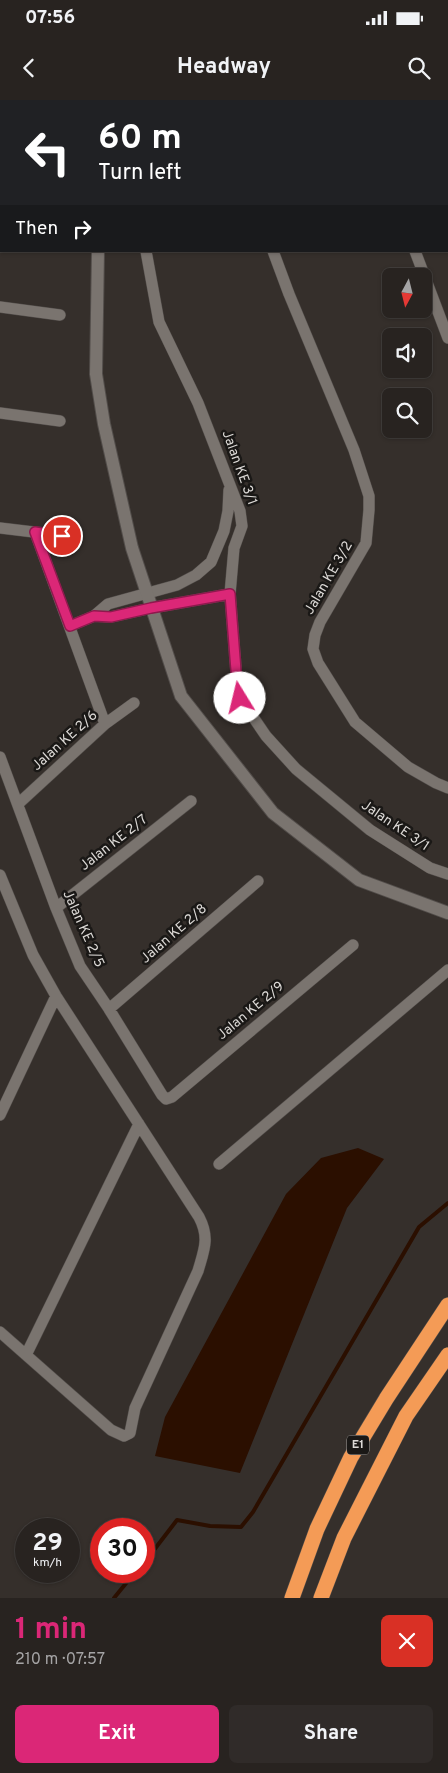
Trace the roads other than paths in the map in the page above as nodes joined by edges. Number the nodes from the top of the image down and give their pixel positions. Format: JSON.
{"nodes":[{"id":1,"x":98,"y":252,"type":"edge"},
{"id":2,"x":146,"y":252,"type":"edge"},
{"id":3,"x":273,"y":252,"type":"edge"},
{"id":4,"x":415,"y":252,"type":"edge"},
{"id":5,"x":0,"y":307,"type":"edge"},
{"id":6,"x":60,"y":315,"type":"dead end"},
{"id":7,"x":445,"y":327,"type":"edge"},
{"id":8,"x":448,"y":338,"type":"edge"},
{"id":9,"x":0,"y":413,"type":"edge"},
{"id":10,"x":60,"y":421,"type":"dead end"},
{"id":11,"x":229,"y":483,"type":"junction"},
{"id":12,"x":0,"y":528,"type":"edge"},
{"id":13,"x":35,"y":532,"type":"junction"},
{"id":14,"x":75,"y":537,"type":"dead end"},
{"id":15,"x":147,"y":592,"type":"junction"},
{"id":16,"x":230,"y":594,"type":"junction"},
{"id":17,"x":151,"y":608,"type":"junction"},
{"id":18,"x":94,"y":616,"type":"junction"},
{"id":19,"x":70,"y":626,"type":"junction"},
{"id":20,"x":134,"y":703,"type":"dead end"},
{"id":21,"x":105,"y":724,"type":"junction"},
{"id":22,"x":0,"y":757,"type":"edge"},
{"id":23,"x":448,"y":788,"type":"edge"},
{"id":24,"x":191,"y":801,"type":"dead end"},
{"id":25,"x":18,"y":804,"type":"junction"},
{"id":26,"x":448,"y":874,"type":"edge"},
{"id":27,"x":0,"y":875,"type":"edge"},
{"id":28,"x":258,"y":881,"type":"dead end"},
{"id":29,"x":56,"y":908,"type":"junction"},
{"id":30,"x":448,"y":914,"type":"edge"},
{"id":31,"x":353,"y":945,"type":"dead end"},
{"id":32,"x":448,"y":970,"type":"edge"},
{"id":33,"x":56,"y":996,"type":"junction"},
{"id":34,"x":109,"y":1009,"type":"junction"},
{"id":35,"x":166,"y":1099,"type":"joint"},
{"id":36,"x":0,"y":1115,"type":"edge"},
{"id":37,"x":139,"y":1124,"type":"junction"},
{"id":38,"x":219,"y":1164,"type":"dead end"},
{"id":39,"x":448,"y":1305,"type":"edge"},
{"id":40,"x":0,"y":1332,"type":"edge"},
{"id":41,"x":26,"y":1355,"type":"junction"},
{"id":42,"x":448,"y":1355,"type":"edge"},
{"id":43,"x":292,"y":1598,"type":"edge"},
{"id":44,"x":321,"y":1598,"type":"edge"}],
"edges":[{"from":1,"to":15,"type":"street"},
{"from":2,"to":11,"type":"street","name":"Jalan KE 3/1"},
{"from":3,"to":23,"type":"street","name":"Jalan KE 3/2"},
{"from":4,"to":7,"type":"street"},
{"from":5,"to":6,"type":"street"},
{"from":7,"to":8,"type":"street"},
{"from":9,"to":10,"type":"street"},
{"from":11,"to":15,"type":"street"},
{"from":11,"to":16,"type":"street","name":"Jalan KE 3/1"},
{"from":12,"to":13,"type":"street"},
{"from":13,"to":14,"type":"street"},
{"from":13,"to":19,"type":"street"},
{"from":15,"to":17,"type":"street"},
{"from":15,"to":18,"type":"street"},
{"from":16,"to":17,"type":"street"},
{"from":16,"to":26,"type":"street","name":"Jalan KE 3/1"},
{"from":17,"to":18,"type":"street"},
{"from":17,"to":30,"type":"street"},
{"from":18,"to":19,"type":"street"},
{"from":19,"to":21,"type":"street"},
{"from":20,"to":21,"type":"street","name":"Jalan KE 2/6"},
{"from":21,"to":25,"type":"street","name":"Jalan KE 2/6"},
{"from":22,"to":25,"type":"street","name":"Jalan KE 2/5"},
{"from":24,"to":29,"type":"street","name":"Jalan KE 2/7"},
{"from":25,"to":29,"type":"street","name":"Jalan KE 2/5"},
{"from":27,"to":33,"type":"street"},
{"from":28,"to":34,"type":"street","name":"Jalan KE 2/8"},
{"from":29,"to":34,"type":"street","name":"Jalan KE 2/5"},
{"from":31,"to":35,"type":"street","name":"Jalan KE 2/9"},
{"from":32,"to":38,"type":"street"},
{"from":33,"to":36,"type":"street"},
{"from":33,"to":37,"type":"street"},
{"from":34,"to":35,"type":"street","name":"Jalan KE 2/5"},
{"from":37,"to":41,"type":"street"},
{"from":37,"to":41,"type":"street"},
{"from":39,"to":43,"type":"highway","number":"E1"},
{"from":40,"to":41,"type":"street"},
{"from":42,"to":44,"type":"highway","number":"E1"}]}
